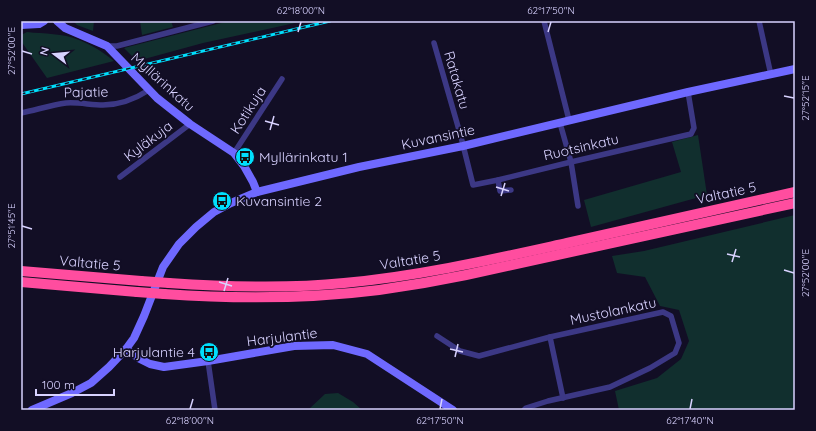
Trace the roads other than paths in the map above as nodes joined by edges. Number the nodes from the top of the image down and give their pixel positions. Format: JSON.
{"nodes":[{"id":1,"x":44,"y":21,"type":"edge"},
{"id":2,"x":57,"y":21,"type":"edge"},
{"id":3,"x":213,"y":21,"type":"edge"},
{"id":4,"x":544,"y":21,"type":"edge"},
{"id":5,"x":759,"y":21,"type":"edge"},
{"id":6,"x":21,"y":25,"type":"edge"},
{"id":7,"x":434,"y":44,"type":"dead end"},
{"id":8,"x":107,"y":46,"type":"junction"},
{"id":9,"x":795,"y":69,"type":"edge"},
{"id":10,"x":771,"y":75,"type":"junction"},
{"id":11,"x":282,"y":79,"type":"dead end"},
{"id":12,"x":149,"y":90,"type":"junction"},
{"id":13,"x":688,"y":92,"type":"junction"},
{"id":14,"x":21,"y":113,"type":"edge"},
{"id":15,"x":569,"y":120,"type":"junction"},
{"id":16,"x":560,"y":123,"type":"junction"},
{"id":17,"x":190,"y":124,"type":"junction"},
{"id":18,"x":463,"y":146,"type":"junction"},
{"id":19,"x":234,"y":154,"type":"junction"},
{"id":20,"x":571,"y":162,"type":"junction"},
{"id":21,"x":120,"y":177,"type":"dead end"},
{"id":22,"x":498,"y":180,"type":"junction"},
{"id":23,"x":511,"y":190,"type":"dead end"},
{"id":24,"x":257,"y":192,"type":"junction"},
{"id":25,"x":795,"y":192,"type":"edge"},
{"id":26,"x":795,"y":203,"type":"edge"},
{"id":27,"x":578,"y":206,"type":"dead end"},
{"id":28,"x":23,"y":271,"type":"edge"},
{"id":29,"x":21,"y":282,"type":"edge"},
{"id":30,"x":437,"y":336,"type":"dead end"},
{"id":31,"x":550,"y":337,"type":"junction"},
{"id":32,"x":126,"y":349,"type":"junction"},
{"id":33,"x":208,"y":361,"type":"junction"},
{"id":34,"x":563,"y":398,"type":"junction"},
{"id":35,"x":32,"y":410,"type":"edge"},
{"id":36,"x":215,"y":410,"type":"edge"},
{"id":37,"x":453,"y":410,"type":"edge"},
{"id":38,"x":524,"y":410,"type":"edge"}],
"edges":[{"from":1,"to":6,"type":"street"},
{"from":2,"to":8,"type":"street","name":"Myllärinkatu"},
{"from":3,"to":8,"type":"street"},
{"from":4,"to":15,"type":"street"},
{"from":5,"to":10,"type":"street"},
{"from":7,"to":18,"type":"street","name":"Ratakatu"},
{"from":8,"to":12,"type":"street","name":"Myllärinkatu"},
{"from":9,"to":10,"type":"street","name":"Kuvansintie"},
{"from":10,"to":13,"type":"street","name":"Kuvansintie"},
{"from":11,"to":19,"type":"street","name":"Kotikuja"},
{"from":12,"to":14,"type":"street","name":"Pajatie"},
{"from":12,"to":17,"type":"street","name":"Myllärinkatu"},
{"from":13,"to":15,"type":"street","name":"Kuvansintie"},
{"from":13,"to":20,"type":"street","name":"Ruotsinkatu"},
{"from":15,"to":16,"type":"street","name":"Kuvansintie"},
{"from":16,"to":18,"type":"street","name":"Kuvansintie"},
{"from":16,"to":20,"type":"street"},
{"from":17,"to":19,"type":"street","name":"Myllärinkatu"},
{"from":17,"to":21,"type":"street","name":"Kyläkuja"},
{"from":18,"to":22,"type":"street","name":"Ruotsinkatu"},
{"from":18,"to":24,"type":"street","name":"Kuvansintie"},
{"from":19,"to":24,"type":"street","name":"Myllärinkatu"},
{"from":20,"to":22,"type":"street","name":"Ruotsinkatu"},
{"from":20,"to":27,"type":"street"},
{"from":22,"to":23,"type":"street"},
{"from":24,"to":32,"type":"street","name":"Kuvansintie"},
{"from":25,"to":28,"type":"highway","name":"Valtatie 5","bridge":true},
{"from":26,"to":29,"type":"highway","name":"Valtatie 5","bridge":true},
{"from":30,"to":31,"type":"street","name":"Mustolankatu"},
{"from":31,"to":34,"type":"street"},
{"from":31,"to":34,"type":"street","name":"Mustolankatu"},
{"from":32,"to":33,"type":"street","name":"Harjulantie"},
{"from":32,"to":35,"type":"street"},
{"from":33,"to":36,"type":"street"},
{"from":33,"to":37,"type":"street","name":"Harjulantie"},
{"from":34,"to":38,"type":"street","name":"Mustolankatu"}]}
